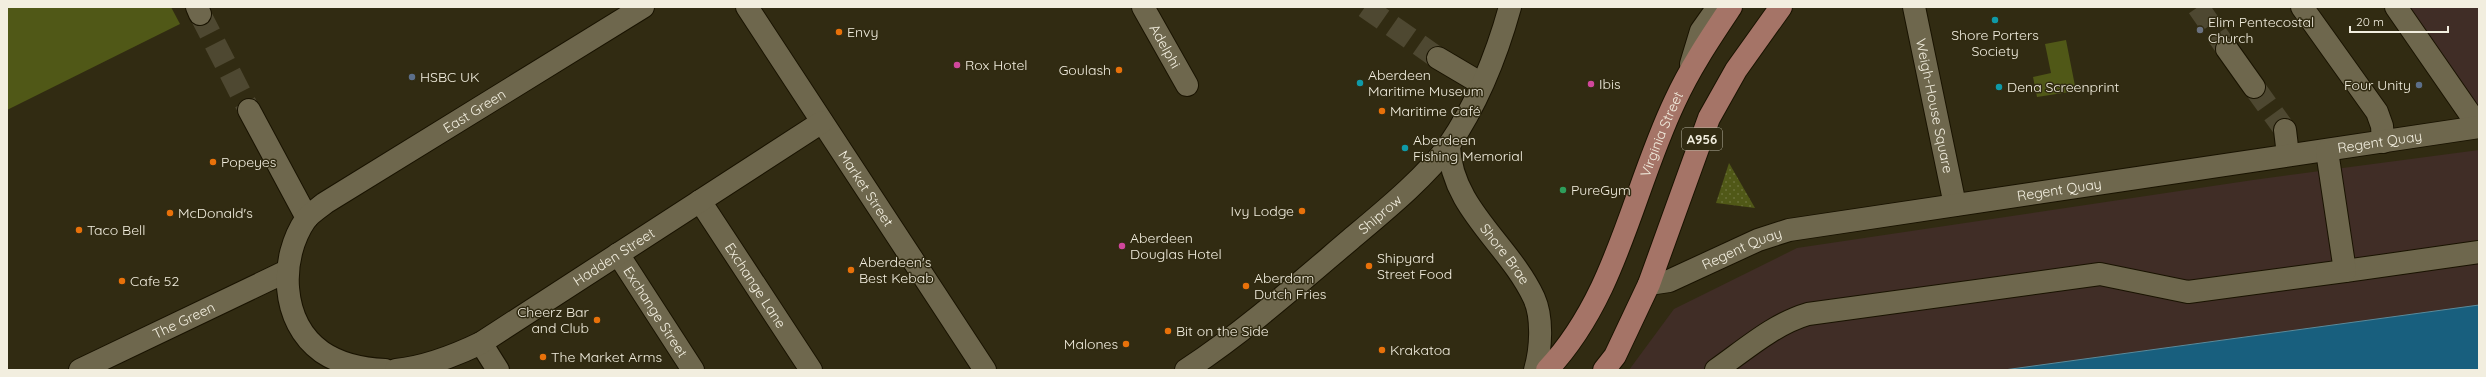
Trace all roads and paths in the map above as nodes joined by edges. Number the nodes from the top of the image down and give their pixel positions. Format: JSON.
{"nodes":[{"id":1,"x":643,"y":7,"type":"edge"},
{"id":2,"x":747,"y":7,"type":"edge"},
{"id":3,"x":1142,"y":7,"type":"edge"},
{"id":4,"x":1510,"y":7,"type":"edge"},
{"id":5,"x":1718,"y":7,"type":"edge"},
{"id":6,"x":1731,"y":7,"type":"edge"},
{"id":7,"x":1781,"y":7,"type":"edge"},
{"id":8,"x":1914,"y":7,"type":"edge"},
{"id":9,"x":2302,"y":7,"type":"edge"},
{"id":10,"x":2396,"y":7,"type":"edge"},
{"id":11,"x":2227,"y":49,"type":"tunnel mouth"},
{"id":12,"x":1438,"y":58,"type":"tunnel mouth"},
{"id":13,"x":1689,"y":75,"type":"junction"},
{"id":14,"x":1187,"y":84,"type":"dead end"},
{"id":15,"x":1482,"y":84,"type":"junction"},
{"id":16,"x":2254,"y":87,"type":"tunnel mouth"},
{"id":17,"x":249,"y":110,"type":"tunnel mouth"},
{"id":18,"x":822,"y":122,"type":"junction"},
{"id":19,"x":2479,"y":127,"type":"edge"},
{"id":20,"x":2285,"y":130,"type":"tunnel mouth"},
{"id":21,"x":2383,"y":142,"type":"junction"},
{"id":22,"x":1448,"y":146,"type":"junction"},
{"id":23,"x":2327,"y":150,"type":"junction"},
{"id":24,"x":2288,"y":155,"type":"junction"},
{"id":25,"x":700,"y":201,"type":"junction"},
{"id":26,"x":1955,"y":204,"type":"junction"},
{"id":27,"x":307,"y":218,"type":"junction"},
{"id":28,"x":2479,"y":252,"type":"edge"},
{"id":29,"x":618,"y":254,"type":"junction"},
{"id":30,"x":287,"y":270,"type":"junction"},
{"id":31,"x":2345,"y":270,"type":"junction"},
{"id":32,"x":1649,"y":284,"type":"junction"},
{"id":33,"x":480,"y":343,"type":"junction"},
{"id":34,"x":338,"y":366,"type":"edge"},
{"id":35,"x":80,"y":370,"type":"edge"},
{"id":36,"x":385,"y":370,"type":"edge"},
{"id":37,"x":396,"y":370,"type":"edge"},
{"id":38,"x":481,"y":370,"type":"edge"},
{"id":39,"x":498,"y":370,"type":"edge"},
{"id":40,"x":693,"y":370,"type":"edge"},
{"id":41,"x":811,"y":370,"type":"edge"},
{"id":42,"x":985,"y":370,"type":"edge"},
{"id":43,"x":1186,"y":370,"type":"edge"},
{"id":44,"x":1535,"y":370,"type":"edge"},
{"id":45,"x":1547,"y":370,"type":"edge"},
{"id":46,"x":1604,"y":370,"type":"edge"},
{"id":47,"x":1716,"y":370,"type":"edge"}],
"edges":[{"from":1,"to":27,"type":"street","name":"East Green"},
{"from":2,"to":18,"type":"street","name":"Market Street"},
{"from":3,"to":14,"type":"street","name":"Adelphi"},
{"from":4,"to":15,"type":"street","name":"Shiprow"},
{"from":5,"to":13,"type":"street"},
{"from":6,"to":13,"type":"main road","name":"Virginia Street","number":"A956"},
{"from":7,"to":32,"type":"main road","number":"A956"},
{"from":8,"to":26,"type":"street","name":"Weigh-House Square"},
{"from":9,"to":21,"type":"street"},
{"from":10,"to":19,"type":"street"},
{"from":11,"to":16,"type":"street"},
{"from":12,"to":15,"type":"street"},
{"from":13,"to":45,"type":"main road","name":"Virginia Street","number":"A956"},
{"from":15,"to":22,"type":"street","name":"Shiprow"},
{"from":17,"to":27,"type":"street"},
{"from":18,"to":25,"type":"street","name":"Hadden Street"},
{"from":18,"to":42,"type":"street","name":"Market Street"},
{"from":19,"to":21,"type":"street","name":"Regent Quay"},
{"from":20,"to":24,"type":"street"},
{"from":21,"to":23,"type":"street","name":"Regent Quay"},
{"from":22,"to":43,"type":"street","name":"Shiprow"},
{"from":22,"to":44,"type":"street","name":"Shore Brae"},
{"from":23,"to":24,"type":"street","name":"Regent Quay"},
{"from":23,"to":31,"type":"street"},
{"from":24,"to":26,"type":"street","name":"Regent Quay"},
{"from":25,"to":29,"type":"street","name":"Hadden Street"},
{"from":25,"to":41,"type":"street","name":"Exchange Lane"},
{"from":26,"to":32,"type":"street","name":"Regent Quay"},
{"from":27,"to":30,"type":"street"},
{"from":28,"to":31,"type":"street"},
{"from":29,"to":33,"type":"street","name":"Hadden Street"},
{"from":29,"to":40,"type":"street","name":"Exchange Street"},
{"from":30,"to":34,"type":"street"},
{"from":30,"to":35,"type":"street","name":"The Green"},
{"from":31,"to":47,"type":"street"},
{"from":32,"to":46,"type":"main road","number":"A956"},
{"from":33,"to":37,"type":"street","name":"Hadden Street"},
{"from":33,"to":38,"type":"street"},
{"from":33,"to":39,"type":"street"},
{"from":34,"to":36,"type":"street"}]}
